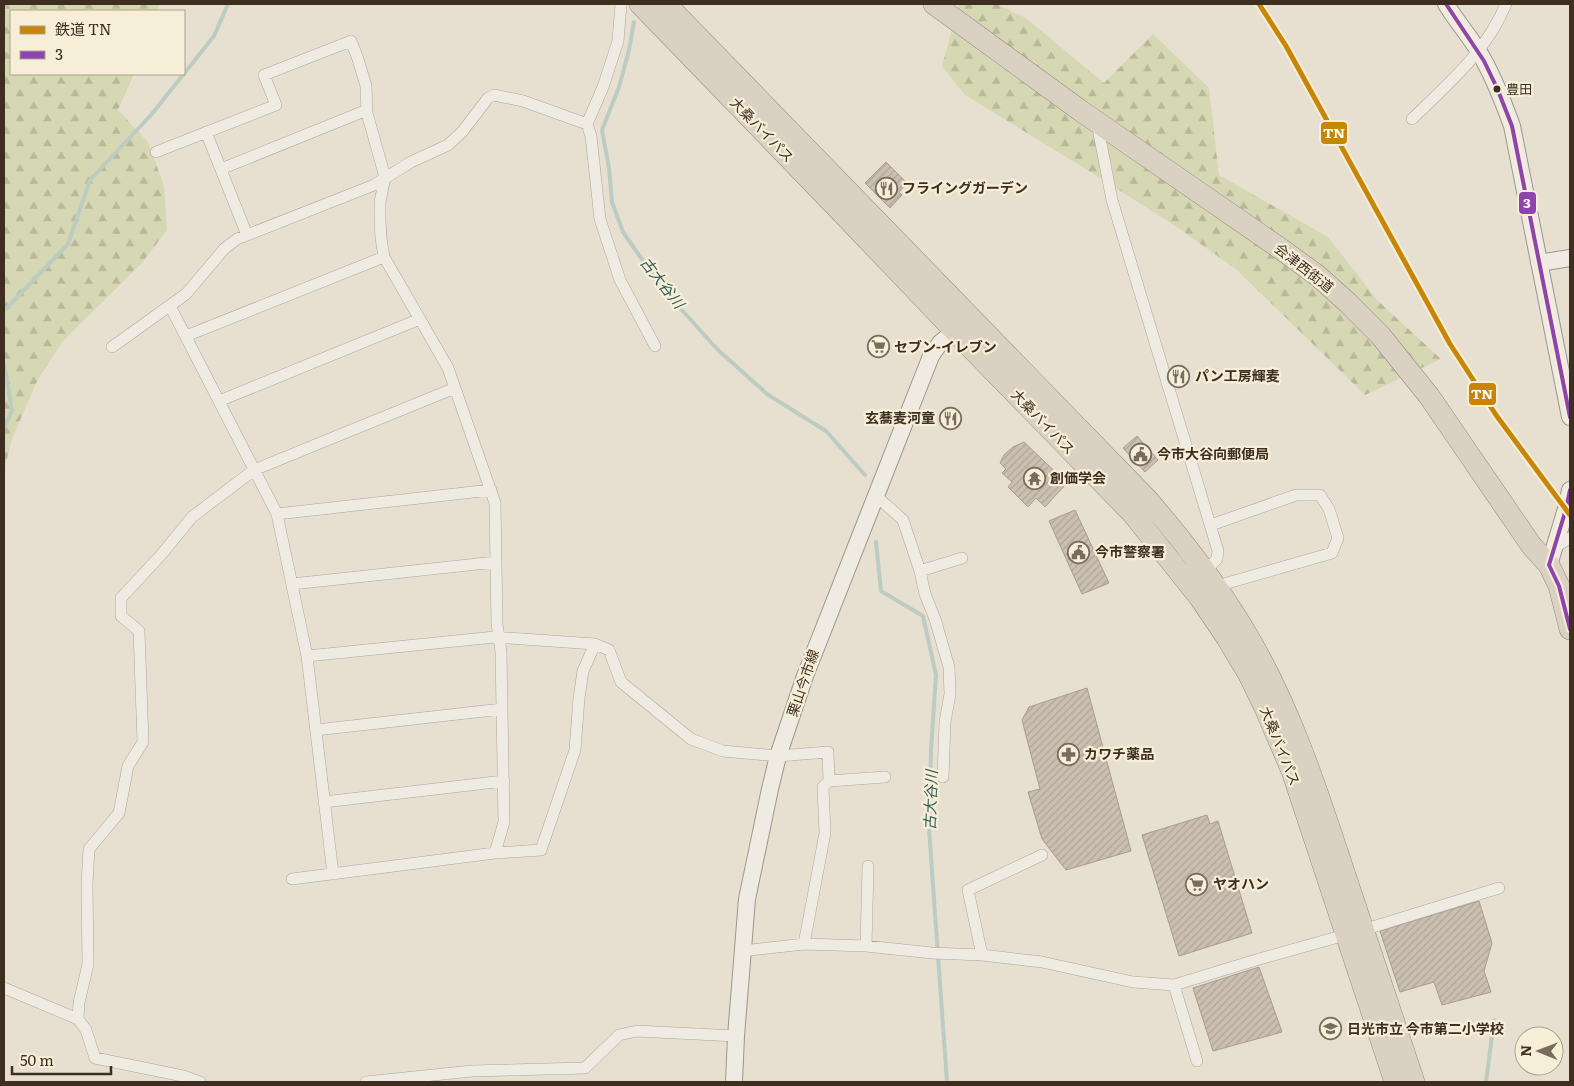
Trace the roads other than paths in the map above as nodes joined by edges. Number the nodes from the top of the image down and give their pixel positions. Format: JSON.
{"nodes":[{"id":1,"x":621,"y":4,"type":"edge"},
{"id":2,"x":640,"y":4,"type":"edge"},
{"id":3,"x":666,"y":4,"type":"edge"},
{"id":4,"x":934,"y":4,"type":"edge"},
{"id":5,"x":1446,"y":4,"type":"edge"},
{"id":6,"x":1506,"y":4,"type":"edge"},
{"id":7,"x":1479,"y":52,"type":"junction"},
{"id":8,"x":366,"y":110,"type":"junction"},
{"id":9,"x":1412,"y":119,"type":"dead end"},
{"id":10,"x":1096,"y":121,"type":"junction"},
{"id":11,"x":587,"y":124,"type":"junction"},
{"id":12,"x":206,"y":132,"type":"junction"},
{"id":13,"x":156,"y":152,"type":"dead end"},
{"id":14,"x":221,"y":169,"type":"junction"},
{"id":15,"x":385,"y":178,"type":"junction"},
{"id":16,"x":247,"y":235,"type":"junction"},
{"id":17,"x":384,"y":257,"type":"junction"},
{"id":18,"x":1570,"y":258,"type":"edge"},
{"id":19,"x":1539,"y":263,"type":"junction"},
{"id":20,"x":170,"y":306,"type":"junction"},
{"id":21,"x":972,"y":317,"type":"junction"},
{"id":22,"x":420,"y":319,"type":"junction"},
{"id":23,"x":954,"y":331,"type":"junction"},
{"id":24,"x":186,"y":336,"type":"junction"},
{"id":25,"x":112,"y":346,"type":"dead end"},
{"id":26,"x":656,"y":346,"type":"dead end"},
{"id":27,"x":455,"y":388,"type":"junction"},
{"id":28,"x":219,"y":401,"type":"junction"},
{"id":29,"x":1570,"y":417,"type":"edge"},
{"id":30,"x":254,"y":470,"type":"junction"},
{"id":31,"x":491,"y":490,"type":"junction"},
{"id":32,"x":1570,"y":490,"type":"edge"},
{"id":33,"x":875,"y":495,"type":"junction"},
{"id":34,"x":277,"y":514,"type":"junction"},
{"id":35,"x":1211,"y":525,"type":"junction"},
{"id":36,"x":1160,"y":530,"type":"junction"},
{"id":37,"x":1570,"y":538,"type":"edge"},
{"id":38,"x":1552,"y":556,"type":"junction"},
{"id":39,"x":962,"y":558,"type":"dead end"},
{"id":40,"x":496,"y":562,"type":"junction"},
{"id":41,"x":920,"y":571,"type":"junction"},
{"id":42,"x":1211,"y":579,"type":"junction"},
{"id":43,"x":292,"y":584,"type":"junction"},
{"id":44,"x":1570,"y":629,"type":"edge"},
{"id":45,"x":499,"y":637,"type":"junction"},
{"id":46,"x":594,"y":644,"type":"junction"},
{"id":47,"x":307,"y":656,"type":"junction"},
{"id":48,"x":502,"y":710,"type":"junction"},
{"id":49,"x":316,"y":730,"type":"junction"},
{"id":50,"x":778,"y":756,"type":"junction"},
{"id":51,"x":885,"y":777,"type":"dead end"},
{"id":52,"x":943,"y":777,"type":"dead end"},
{"id":53,"x":504,"y":781,"type":"junction"},
{"id":54,"x":829,"y":781,"type":"junction"},
{"id":55,"x":324,"y":802,"type":"junction"},
{"id":56,"x":495,"y":853,"type":"junction"},
{"id":57,"x":1042,"y":855,"type":"dead end"},
{"id":58,"x":868,"y":866,"type":"dead end"},
{"id":59,"x":333,"y":874,"type":"junction"},
{"id":60,"x":292,"y":879,"type":"dead end"},
{"id":61,"x":1499,"y":888,"type":"dead end"},
{"id":62,"x":1355,"y":932,"type":"junction"},
{"id":63,"x":804,"y":944,"type":"junction"},
{"id":64,"x":866,"y":946,"type":"junction"},
{"id":65,"x":742,"y":951,"type":"junction"},
{"id":66,"x":982,"y":955,"type":"junction"},
{"id":67,"x":1174,"y":986,"type":"junction"},
{"id":68,"x":4,"y":988,"type":"edge"},
{"id":69,"x":78,"y":1020,"type":"junction"},
{"id":70,"x":736,"y":1036,"type":"junction"},
{"id":71,"x":1197,"y":1061,"type":"dead end"},
{"id":72,"x":200,"y":1082,"type":"edge"},
{"id":73,"x":366,"y":1082,"type":"edge"},
{"id":74,"x":734,"y":1082,"type":"edge"},
{"id":75,"x":1395,"y":1082,"type":"edge"},
{"id":76,"x":1414,"y":1082,"type":"edge"}],
"edges":[{"from":1,"to":11,"type":"street"},
{"from":2,"to":23,"type":"highway","name":"大桑バイパス"},
{"from":3,"to":21,"type":"highway","name":"大桑バイパス"},
{"from":4,"to":10,"type":"highway","name":"会津西街道"},
{"from":5,"to":7,"type":"main road"},
{"from":6,"to":7,"type":"street"},
{"from":7,"to":9,"type":"street"},
{"from":7,"to":19,"type":"main road"},
{"from":8,"to":12,"type":"street"},
{"from":8,"to":14,"type":"street"},
{"from":8,"to":15,"type":"street"},
{"from":10,"to":35,"type":"street"},
{"from":10,"to":38,"type":"highway","name":"会津西街道"},
{"from":11,"to":15,"type":"street"},
{"from":11,"to":26,"type":"street"},
{"from":12,"to":13,"type":"street"},
{"from":12,"to":14,"type":"street"},
{"from":14,"to":16,"type":"street"},
{"from":15,"to":16,"type":"street"},
{"from":15,"to":17,"type":"street"},
{"from":16,"to":20,"type":"street"},
{"from":17,"to":22,"type":"street"},
{"from":17,"to":24,"type":"street"},
{"from":18,"to":19,"type":"main road"},
{"from":19,"to":29,"type":"main road"},
{"from":20,"to":24,"type":"street"},
{"from":20,"to":25,"type":"street"},
{"from":21,"to":23,"type":"main road","name":"栗山今市線"},
{"from":21,"to":36,"type":"highway","name":"大桑バイパス"},
{"from":22,"to":27,"type":"street"},
{"from":22,"to":28,"type":"street"},
{"from":23,"to":33,"type":"main road","name":"栗山今市線"},
{"from":23,"to":36,"type":"highway","name":"大桑バイパス"},
{"from":24,"to":28,"type":"street"},
{"from":27,"to":30,"type":"street"},
{"from":27,"to":31,"type":"street"},
{"from":28,"to":30,"type":"street"},
{"from":30,"to":34,"type":"street"},
{"from":30,"to":69,"type":"street"},
{"from":31,"to":34,"type":"street"},
{"from":31,"to":40,"type":"street"},
{"from":32,"to":38,"type":"main road"},
{"from":33,"to":41,"type":"street"},
{"from":33,"to":50,"type":"main road","name":"栗山今市線"},
{"from":34,"to":43,"type":"street"},
{"from":35,"to":42,"type":"street"},
{"from":35,"to":42,"type":"street"},
{"from":36,"to":42,"type":"highway","name":"大桑バイパス"},
{"from":36,"to":62,"type":"highway","name":"大桑バイパス"},
{"from":37,"to":38,"type":"street"},
{"from":38,"to":44,"type":"highway","name":"会津西街道"},
{"from":39,"to":41,"type":"street"},
{"from":40,"to":43,"type":"street"},
{"from":40,"to":45,"type":"street"},
{"from":41,"to":52,"type":"street"},
{"from":42,"to":62,"type":"highway","name":"大桑バイパス"},
{"from":43,"to":47,"type":"street"},
{"from":45,"to":46,"type":"street"},
{"from":45,"to":47,"type":"street"},
{"from":45,"to":48,"type":"street"},
{"from":46,"to":50,"type":"street"},
{"from":46,"to":56,"type":"street"},
{"from":47,"to":49,"type":"street"},
{"from":48,"to":49,"type":"street"},
{"from":48,"to":53,"type":"street"},
{"from":49,"to":55,"type":"street"},
{"from":50,"to":54,"type":"street"},
{"from":50,"to":65,"type":"main road","name":"栗山今市線"},
{"from":51,"to":54,"type":"street"},
{"from":53,"to":55,"type":"street"},
{"from":53,"to":56,"type":"street"},
{"from":54,"to":63,"type":"street"},
{"from":55,"to":59,"type":"street"},
{"from":56,"to":59,"type":"street"},
{"from":57,"to":66,"type":"street"},
{"from":58,"to":64,"type":"street"},
{"from":59,"to":60,"type":"street"},
{"from":61,"to":62,"type":"street"},
{"from":62,"to":67,"type":"street"},
{"from":62,"to":75,"type":"highway","name":"大桑バイパス"},
{"from":62,"to":76,"type":"highway","name":"大桑バイパス"},
{"from":63,"to":64,"type":"street"},
{"from":63,"to":65,"type":"street"},
{"from":64,"to":66,"type":"street"},
{"from":65,"to":70,"type":"main road","name":"栗山今市線"},
{"from":66,"to":67,"type":"street"},
{"from":67,"to":71,"type":"street"},
{"from":68,"to":69,"type":"street"},
{"from":69,"to":72,"type":"street"},
{"from":70,"to":73,"type":"street"},
{"from":70,"to":74,"type":"main road","name":"栗山今市線"}]}
